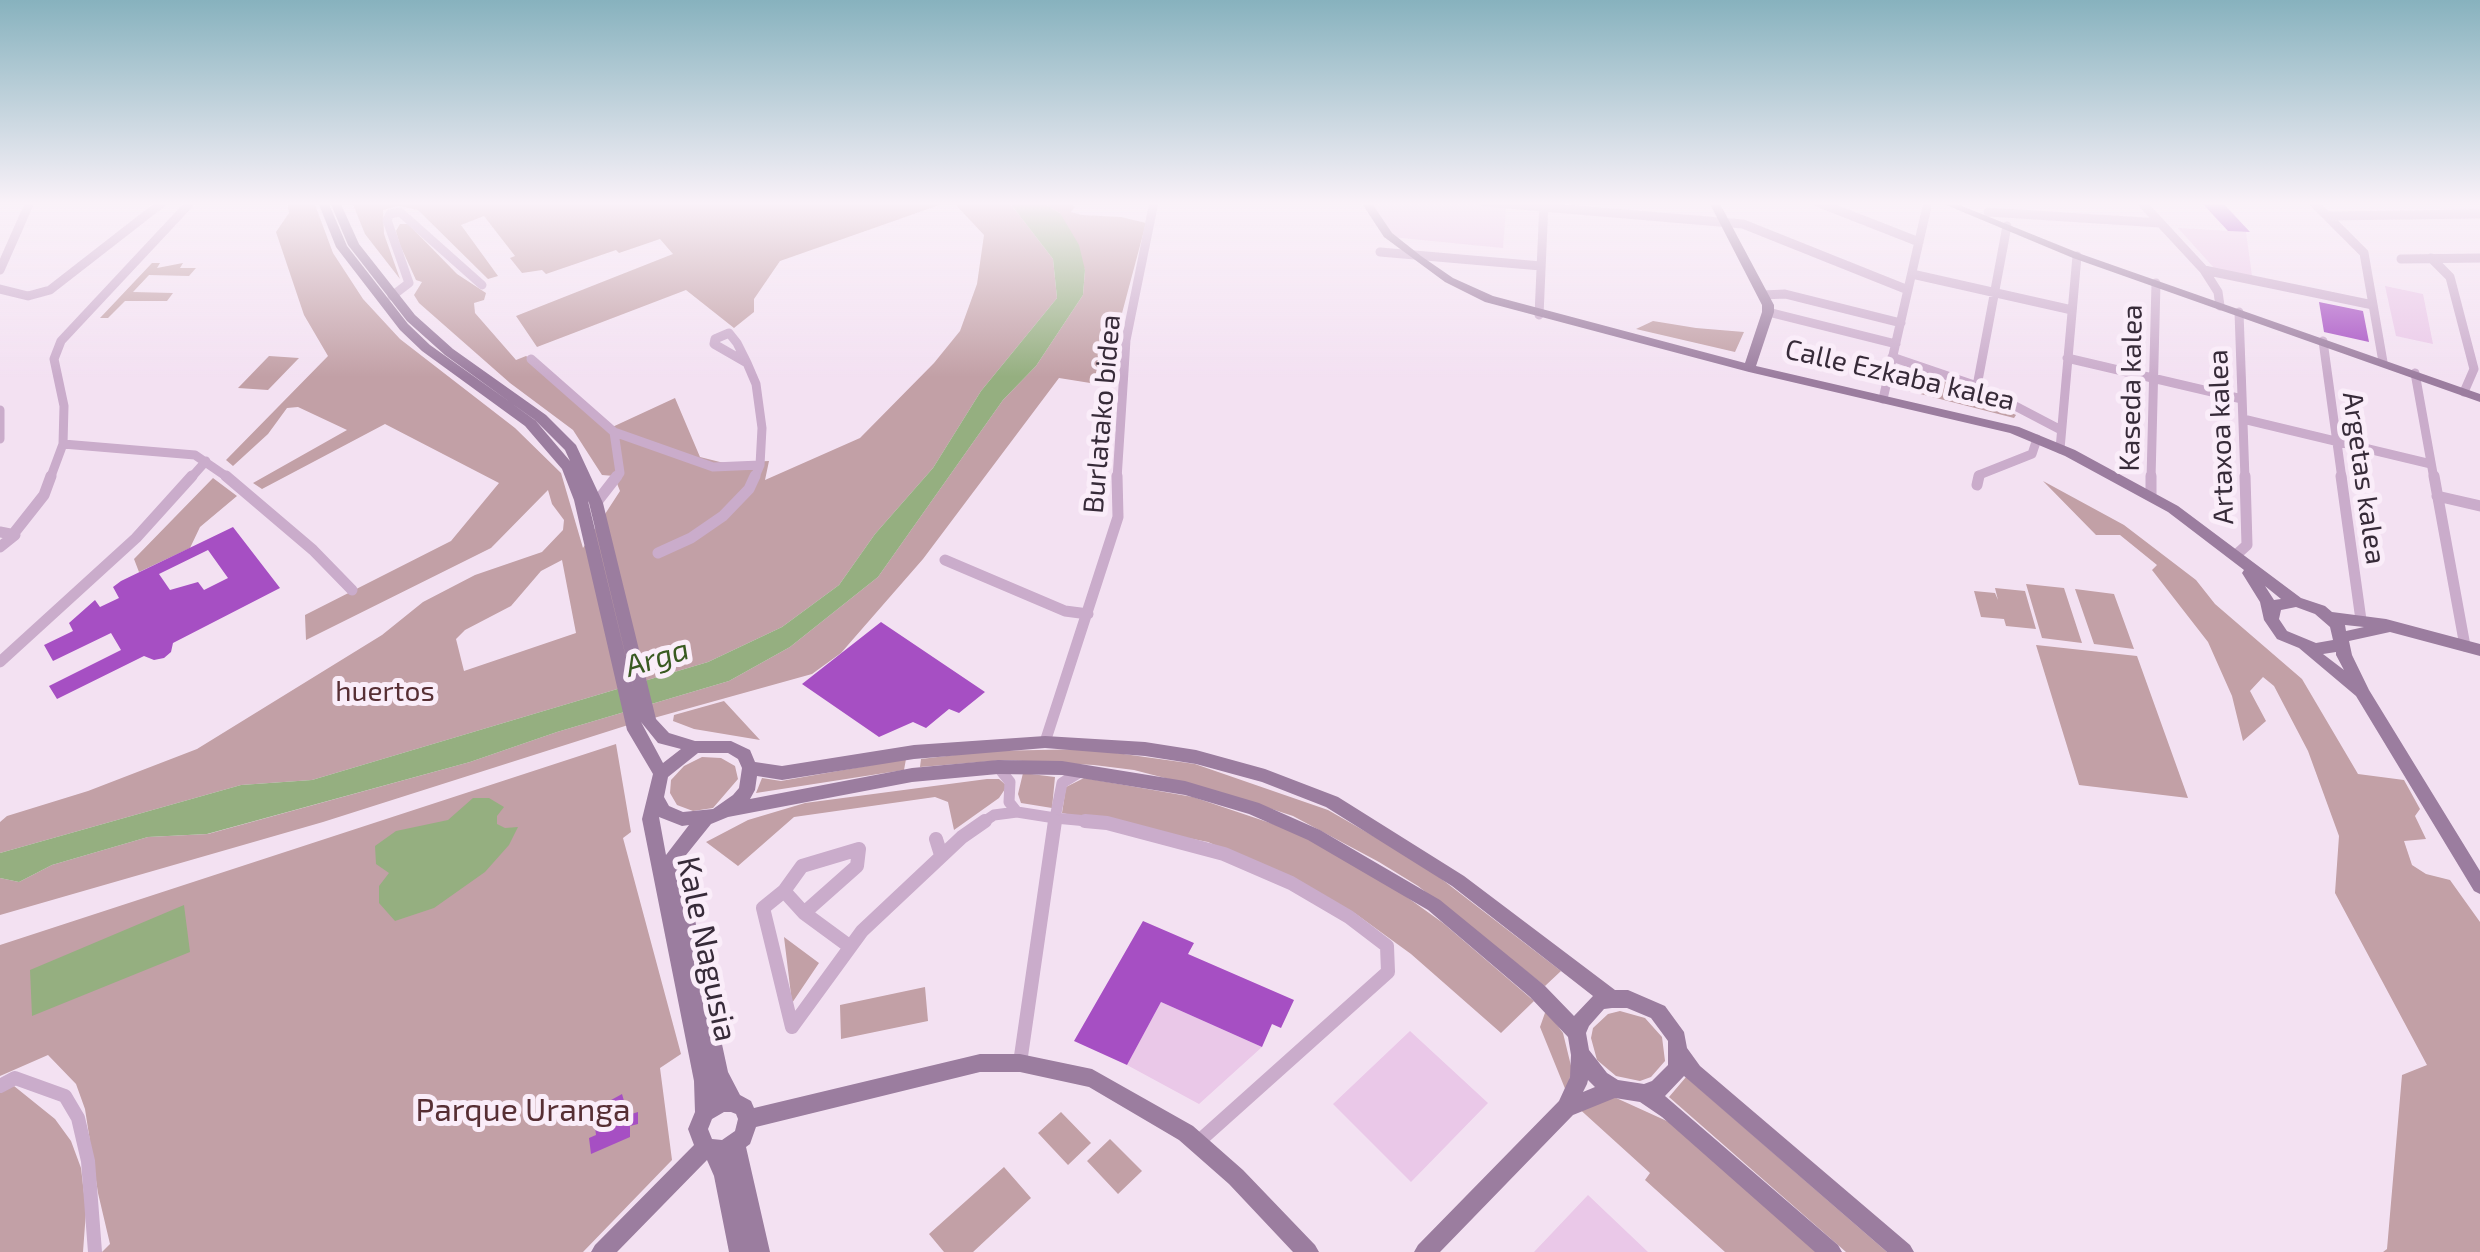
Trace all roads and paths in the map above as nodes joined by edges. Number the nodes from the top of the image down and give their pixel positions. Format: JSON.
{"nodes":[{"id":1,"x":88,"y":260,"type":"edge"},
{"id":2,"x":137,"y":260,"type":"edge"},
{"id":3,"x":352,"y":260,"type":"edge"},
{"id":4,"x":366,"y":260,"type":"edge"},
{"id":5,"x":402,"y":260,"type":"edge"},
{"id":6,"x":455,"y":260,"type":"edge"},
{"id":7,"x":1142,"y":260,"type":"edge"},
{"id":8,"x":1421,"y":260,"type":"edge"},
{"id":9,"x":1481,"y":260,"type":"edge"},
{"id":10,"x":1541,"y":260,"type":"edge"},
{"id":11,"x":1745,"y":260,"type":"edge"},
{"id":12,"x":1834,"y":260,"type":"edge"},
{"id":13,"x":1915,"y":260,"type":"edge"},
{"id":14,"x":2001,"y":260,"type":"edge"},
{"id":15,"x":2078,"y":260,"type":"edge"},
{"id":16,"x":2091,"y":260,"type":"edge"},
{"id":17,"x":2195,"y":260,"type":"edge"},
{"id":18,"x":2365,"y":260,"type":"edge"},
{"id":19,"x":2434,"y":260,"type":"edge"},
{"id":20,"x":1541,"y":266,"type":"junction"},
{"id":21,"x":2204,"y":270,"type":"junction"},
{"id":22,"x":1912,"y":274,"type":"junction"},
{"id":23,"x":2156,"y":283,"type":"junction"},
{"id":24,"x":482,"y":285,"type":"dead end"},
{"id":25,"x":0,"y":289,"type":"edge"},
{"id":26,"x":1908,"y":290,"type":"junction"},
{"id":27,"x":1996,"y":294,"type":"junction"},
{"id":28,"x":1763,"y":295,"type":"junction"},
{"id":29,"x":392,"y":296,"type":"junction"},
{"id":30,"x":2372,"y":305,"type":"junction"},
{"id":31,"x":2220,"y":306,"type":"junction"},
{"id":32,"x":2072,"y":310,"type":"junction"},
{"id":33,"x":1768,"y":312,"type":"junction"},
{"id":34,"x":2239,"y":312,"type":"junction"},
{"id":35,"x":1539,"y":315,"type":"junction"},
{"id":36,"x":1901,"y":323,"type":"junction"},
{"id":37,"x":2323,"y":341,"type":"junction"},
{"id":38,"x":1896,"y":344,"type":"junction"},
{"id":39,"x":1892,"y":357,"type":"junction"},
{"id":40,"x":2067,"y":358,"type":"junction"},
{"id":41,"x":532,"y":359,"type":"dead end"},
{"id":42,"x":2382,"y":362,"type":"junction"},
{"id":43,"x":747,"y":363,"type":"dead end"},
{"id":44,"x":1749,"y":368,"type":"junction"},
{"id":45,"x":2415,"y":374,"type":"junction"},
{"id":46,"x":2153,"y":379,"type":"junction"},
{"id":47,"x":1977,"y":386,"type":"junction"},
{"id":48,"x":2464,"y":392,"type":"junction"},
{"id":49,"x":2242,"y":398,"type":"junction"},
{"id":50,"x":2480,"y":398,"type":"edge"},
{"id":51,"x":1883,"y":399,"type":"junction"},
{"id":52,"x":0,"y":410,"type":"edge"},
{"id":53,"x":2244,"y":419,"type":"junction"},
{"id":54,"x":2061,"y":430,"type":"junction"},
{"id":55,"x":614,"y":432,"type":"junction"},
{"id":56,"x":0,"y":439,"type":"edge"},
{"id":57,"x":2037,"y":439,"type":"junction"},
{"id":58,"x":2337,"y":442,"type":"junction"},
{"id":59,"x":63,"y":444,"type":"junction"},
{"id":60,"x":2060,"y":448,"type":"junction"},
{"id":61,"x":206,"y":462,"type":"junction"},
{"id":62,"x":2431,"y":464,"type":"junction"},
{"id":63,"x":760,"y":465,"type":"junction"},
{"id":64,"x":1977,"y":485,"type":"dead end"},
{"id":65,"x":591,"y":486,"type":"junction"},
{"id":66,"x":2151,"y":494,"type":"junction"},
{"id":67,"x":2436,"y":496,"type":"junction"},
{"id":68,"x":596,"y":503,"type":"junction"},
{"id":69,"x":2480,"y":506,"type":"edge"},
{"id":70,"x":0,"y":532,"type":"edge"},
{"id":71,"x":6,"y":545,"type":"edge"},
{"id":72,"x":658,"y":553,"type":"dead end"},
{"id":73,"x":2236,"y":556,"type":"junction"},
{"id":74,"x":945,"y":560,"type":"dead end"},
{"id":75,"x":352,"y":590,"type":"dead end"},
{"id":76,"x":2296,"y":602,"type":"junction"},
{"id":77,"x":1088,"y":614,"type":"junction"},
{"id":78,"x":2331,"y":617,"type":"junction"},
{"id":79,"x":2271,"y":620,"type":"junction"},
{"id":80,"x":2361,"y":620,"type":"junction"},
{"id":81,"x":2413,"y":632,"type":"junction"},
{"id":82,"x":620,"y":637,"type":"junction"},
{"id":83,"x":2342,"y":639,"type":"junction"},
{"id":84,"x":2303,"y":646,"type":"junction"},
{"id":85,"x":2473,"y":648,"type":"edge"},
{"id":86,"x":0,"y":662,"type":"edge"},
{"id":87,"x":2362,"y":693,"type":"junction"},
{"id":88,"x":1045,"y":742,"type":"junction"},
{"id":89,"x":696,"y":746,"type":"junction"},
{"id":90,"x":750,"y":768,"type":"junction"},
{"id":91,"x":998,"y":768,"type":"junction"},
{"id":92,"x":1083,"y":770,"type":"junction"},
{"id":93,"x":662,"y":774,"type":"junction"},
{"id":94,"x":656,"y":799,"type":"junction"},
{"id":95,"x":728,"y":810,"type":"junction"},
{"id":96,"x":1017,"y":812,"type":"junction"},
{"id":97,"x":1055,"y":818,"type":"junction"},
{"id":98,"x":704,"y":820,"type":"junction"},
{"id":99,"x":936,"y":839,"type":"dead end"},
{"id":100,"x":941,"y":855,"type":"junction"},
{"id":101,"x":2480,"y":886,"type":"edge"},
{"id":102,"x":784,"y":891,"type":"junction"},
{"id":103,"x":804,"y":913,"type":"junction"},
{"id":104,"x":850,"y":946,"type":"junction"},
{"id":105,"x":1612,"y":999,"type":"junction"},
{"id":106,"x":1578,"y":1043,"type":"junction"},
{"id":107,"x":1680,"y":1054,"type":"junction"},
{"id":108,"x":1020,"y":1064,"type":"junction"},
{"id":109,"x":0,"y":1086,"type":"edge"},
{"id":110,"x":1615,"y":1089,"type":"junction"},
{"id":111,"x":1644,"y":1093,"type":"junction"},
{"id":112,"x":733,"y":1102,"type":"junction"},
{"id":113,"x":1566,"y":1108,"type":"junction"},
{"id":114,"x":705,"y":1112,"type":"junction"},
{"id":115,"x":748,"y":1118,"type":"junction"},
{"id":116,"x":1197,"y":1143,"type":"junction"},
{"id":117,"x":718,"y":1148,"type":"junction"},
{"id":118,"x":96,"y":1252,"type":"edge"},
{"id":119,"x":602,"y":1252,"type":"edge"},
{"id":120,"x":740,"y":1252,"type":"edge"},
{"id":121,"x":759,"y":1252,"type":"edge"},
{"id":122,"x":1308,"y":1252,"type":"edge"},
{"id":123,"x":1426,"y":1252,"type":"edge"},
{"id":124,"x":1831,"y":1252,"type":"edge"},
{"id":125,"x":1903,"y":1252,"type":"edge"}],
"edges":[{"from":1,"to":25,"type":"street"},
{"from":2,"to":59,"type":"street"},
{"from":3,"to":82,"type":"main road"},
{"from":4,"to":29,"type":"main road"},
{"from":5,"to":29,"type":"street"},
{"from":6,"to":24,"type":"street"},
{"from":7,"to":77,"type":"street","name":"Burlatako bidea"},
{"from":8,"to":35,"type":"main road","name":"Calle Ezkaba kalea"},
{"from":9,"to":20,"type":"street"},
{"from":10,"to":20,"type":"street"},
{"from":11,"to":28,"type":"main road"},
{"from":12,"to":26,"type":"street"},
{"from":13,"to":22,"type":"street"},
{"from":14,"to":27,"type":"street"},
{"from":15,"to":32,"type":"street"},
{"from":16,"to":23,"type":"main road"},
{"from":17,"to":21,"type":"street"},
{"from":18,"to":30,"type":"street"},
{"from":19,"to":48,"type":"street"},
{"from":20,"to":35,"type":"street"},
{"from":21,"to":30,"type":"street"},
{"from":21,"to":31,"type":"street"},
{"from":22,"to":26,"type":"street"},
{"from":22,"to":27,"type":"street"},
{"from":23,"to":31,"type":"main road"},
{"from":23,"to":46,"type":"street","name":"Kaseda kalea"},
{"from":26,"to":36,"type":"street"},
{"from":27,"to":32,"type":"street"},
{"from":27,"to":47,"type":"street"},
{"from":28,"to":33,"type":"main road"},
{"from":28,"to":36,"type":"street"},
{"from":29,"to":65,"type":"main road"},
{"from":30,"to":42,"type":"street"},
{"from":31,"to":34,"type":"main road"},
{"from":32,"to":40,"type":"street"},
{"from":33,"to":38,"type":"street","name":"Calle Ezkaba kalea"},
{"from":33,"to":44,"type":"main road"},
{"from":34,"to":37,"type":"main road"},
{"from":34,"to":49,"type":"street","name":"Artaxoa kalea"},
{"from":35,"to":44,"type":"main road","name":"Calle Ezkaba kalea"},
{"from":36,"to":38,"type":"street"},
{"from":37,"to":42,"type":"main road"},
{"from":37,"to":58,"type":"street","name":"Argetas kalea"},
{"from":38,"to":39,"type":"street"},
{"from":39,"to":47,"type":"street","name":"Calle Ezkaba kalea"},
{"from":39,"to":51,"type":"street"},
{"from":40,"to":46,"type":"street"},
{"from":40,"to":54,"type":"street"},
{"from":41,"to":55,"type":"street"},
{"from":42,"to":45,"type":"main road"},
{"from":43,"to":63,"type":"street"},
{"from":44,"to":51,"type":"main road","name":"Calle Ezkaba kalea"},
{"from":45,"to":48,"type":"main road"},
{"from":45,"to":62,"type":"street"},
{"from":46,"to":49,"type":"street"},
{"from":46,"to":66,"type":"street","name":"Kaseda kalea"},
{"from":47,"to":54,"type":"street","name":"Calle Ezkaba kalea"},
{"from":48,"to":50,"type":"main road"},
{"from":49,"to":53,"type":"street","name":"Artaxoa kalea"},
{"from":51,"to":57,"type":"main road","name":"Calle Ezkaba kalea"},
{"from":52,"to":56,"type":"street"},
{"from":53,"to":58,"type":"street"},
{"from":53,"to":73,"type":"street","name":"Artaxoa kalea"},
{"from":54,"to":60,"type":"street"},
{"from":55,"to":63,"type":"street"},
{"from":55,"to":65,"type":"street"},
{"from":55,"to":68,"type":"street"},
{"from":57,"to":60,"type":"main road","name":"Calle Ezkaba kalea"},
{"from":57,"to":64,"type":"street","name":"Calle Ezkaba kalea"},
{"from":58,"to":62,"type":"street"},
{"from":58,"to":80,"type":"street","name":"Argetas kalea"},
{"from":59,"to":61,"type":"street"},
{"from":59,"to":71,"type":"street"},
{"from":60,"to":66,"type":"main road","name":"Calle Ezkaba kalea"},
{"from":61,"to":75,"type":"street"},
{"from":61,"to":86,"type":"street"},
{"from":62,"to":67,"type":"street"},
{"from":63,"to":72,"type":"street"},
{"from":65,"to":68,"type":"main road"},
{"from":66,"to":73,"type":"main road","name":"Calle Ezkaba kalea"},
{"from":67,"to":69,"type":"street"},
{"from":67,"to":85,"type":"street"},
{"from":68,"to":82,"type":"main road"},
{"from":70,"to":71,"type":"street"},
{"from":73,"to":76,"type":"main road","name":"Calle Ezkaba kalea"},
{"from":73,"to":79,"type":"main road","name":"Calle Ezkaba kalea"},
{"from":74,"to":77,"type":"street"},
{"from":76,"to":78,"type":"main road","name":"Calle Ezkaba kalea"},
{"from":76,"to":79,"type":"main road"},
{"from":77,"to":88,"type":"street","name":"Burlatako bidea"},
{"from":78,"to":80,"type":"main road"},
{"from":78,"to":83,"type":"main road"},
{"from":79,"to":84,"type":"main road"},
{"from":80,"to":81,"type":"main road"},
{"from":81,"to":83,"type":"main road"},
{"from":81,"to":85,"type":"main road"},
{"from":82,"to":89,"type":"main road"},
{"from":82,"to":93,"type":"main road"},
{"from":83,"to":84,"type":"main road"},
{"from":83,"to":87,"type":"main road"},
{"from":84,"to":87,"type":"main road"},
{"from":87,"to":101,"type":"main road"},
{"from":88,"to":90,"type":"main road"},
{"from":88,"to":105,"type":"main road"},
{"from":89,"to":90,"type":"main road"},
{"from":89,"to":93,"type":"main road"},
{"from":90,"to":95,"type":"main road"},
{"from":91,"to":92,"type":"main road"},
{"from":91,"to":95,"type":"main road"},
{"from":91,"to":96,"type":"street"},
{"from":92,"to":97,"type":"street"},
{"from":92,"to":106,"type":"main road"},
{"from":93,"to":94,"type":"main road"},
{"from":94,"to":98,"type":"main road"},
{"from":94,"to":114,"type":"main road","name":"Kale Nagusia"},
{"from":95,"to":98,"type":"main road"},
{"from":96,"to":97,"type":"street"},
{"from":96,"to":100,"type":"street"},
{"from":97,"to":108,"type":"street"},
{"from":97,"to":116,"type":"street"},
{"from":98,"to":112,"type":"main road","name":"Kale Nagusia"},
{"from":99,"to":100,"type":"street"},
{"from":100,"to":104,"type":"street"},
{"from":102,"to":103,"type":"street"},
{"from":102,"to":103,"type":"street"},
{"from":102,"to":104,"type":"street"},
{"from":103,"to":104,"type":"street"},
{"from":105,"to":106,"type":"main road"},
{"from":105,"to":107,"type":"main road"},
{"from":106,"to":110,"type":"main road"},
{"from":106,"to":113,"type":"main road"},
{"from":107,"to":111,"type":"main road"},
{"from":107,"to":125,"type":"main road"},
{"from":108,"to":115,"type":"main road"},
{"from":108,"to":116,"type":"main road"},
{"from":109,"to":118,"type":"street"},
{"from":110,"to":111,"type":"main road"},
{"from":110,"to":113,"type":"main road"},
{"from":111,"to":124,"type":"main road"},
{"from":112,"to":114,"type":"main road"},
{"from":112,"to":115,"type":"main road"},
{"from":113,"to":123,"type":"main road"},
{"from":114,"to":117,"type":"main road"},
{"from":115,"to":117,"type":"main road"},
{"from":116,"to":122,"type":"main road"},
{"from":117,"to":119,"type":"main road"},
{"from":117,"to":120,"type":"main road"},
{"from":117,"to":121,"type":"main road"}]}
